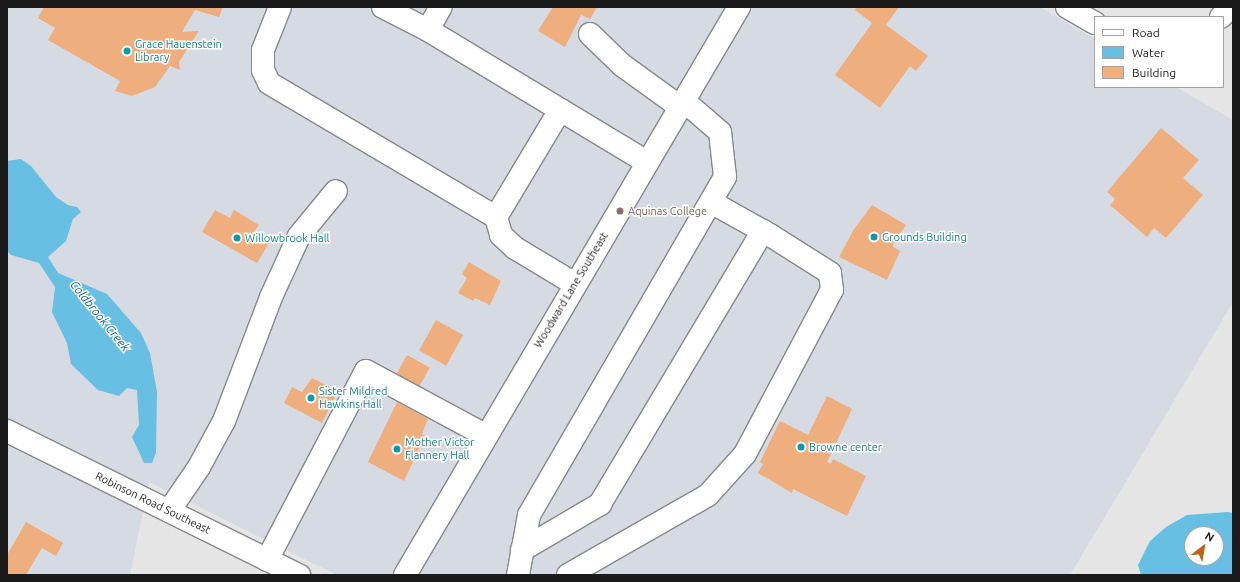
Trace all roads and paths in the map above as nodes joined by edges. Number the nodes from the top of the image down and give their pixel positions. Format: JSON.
{"nodes":[{"id":1,"x":280,"y":7,"type":"edge"},
{"id":2,"x":383,"y":7,"type":"edge"},
{"id":3,"x":441,"y":7,"type":"edge"},
{"id":4,"x":739,"y":7,"type":"edge"},
{"id":5,"x":1067,"y":7,"type":"edge"},
{"id":6,"x":1230,"y":7,"type":"edge"},
{"id":7,"x":1222,"y":16,"type":"edge"},
{"id":8,"x":1094,"y":22,"type":"edge"},
{"id":9,"x":428,"y":30,"type":"junction"},
{"id":10,"x":590,"y":34,"type":"dead end"},
{"id":11,"x":682,"y":104,"type":"junction"},
{"id":12,"x":560,"y":110,"type":"junction"},
{"id":13,"x":647,"y":162,"type":"junction"},
{"id":14,"x":336,"y":191,"type":"dead end"},
{"id":15,"x":710,"y":202,"type":"junction"},
{"id":16,"x":496,"y":217,"type":"junction"},
{"id":17,"x":763,"y":231,"type":"junction"},
{"id":18,"x":575,"y":284,"type":"junction"},
{"id":19,"x":7,"y":431,"type":"edge"},
{"id":20,"x":485,"y":435,"type":"junction"},
{"id":21,"x":169,"y":511,"type":"junction"},
{"id":22,"x":522,"y":550,"type":"junction"},
{"id":23,"x":267,"y":560,"type":"junction"},
{"id":24,"x":299,"y":575,"type":"edge"},
{"id":25,"x":405,"y":575,"type":"edge"},
{"id":26,"x":518,"y":575,"type":"edge"},
{"id":27,"x":568,"y":575,"type":"edge"}],
"edges":[{"from":1,"to":16,"type":"street"},
{"from":2,"to":9,"type":"street"},
{"from":3,"to":9,"type":"street"},
{"from":4,"to":11,"type":"street","name":"Woodward Lane Southeast"},
{"from":5,"to":8,"type":"street"},
{"from":6,"to":7,"type":"street"},
{"from":9,"to":12,"type":"street"},
{"from":10,"to":11,"type":"street"},
{"from":11,"to":13,"type":"street","name":"Woodward Lane Southeast"},
{"from":11,"to":15,"type":"street"},
{"from":12,"to":13,"type":"street"},
{"from":12,"to":16,"type":"street"},
{"from":13,"to":18,"type":"street","name":"Woodward Lane Southeast"},
{"from":14,"to":21,"type":"street"},
{"from":15,"to":17,"type":"street"},
{"from":15,"to":22,"type":"street"},
{"from":16,"to":18,"type":"street"},
{"from":17,"to":22,"type":"street"},
{"from":17,"to":27,"type":"street"},
{"from":18,"to":20,"type":"street","name":"Woodward Lane Southeast"},
{"from":19,"to":21,"type":"street","name":"Robinson Road Southeast"},
{"from":20,"to":23,"type":"street"},
{"from":20,"to":25,"type":"street","name":"Woodward Lane Southeast"},
{"from":21,"to":23,"type":"street","name":"Robinson Road Southeast"},
{"from":22,"to":26,"type":"street"},
{"from":23,"to":24,"type":"street","name":"Robinson Road Southeast"}]}
